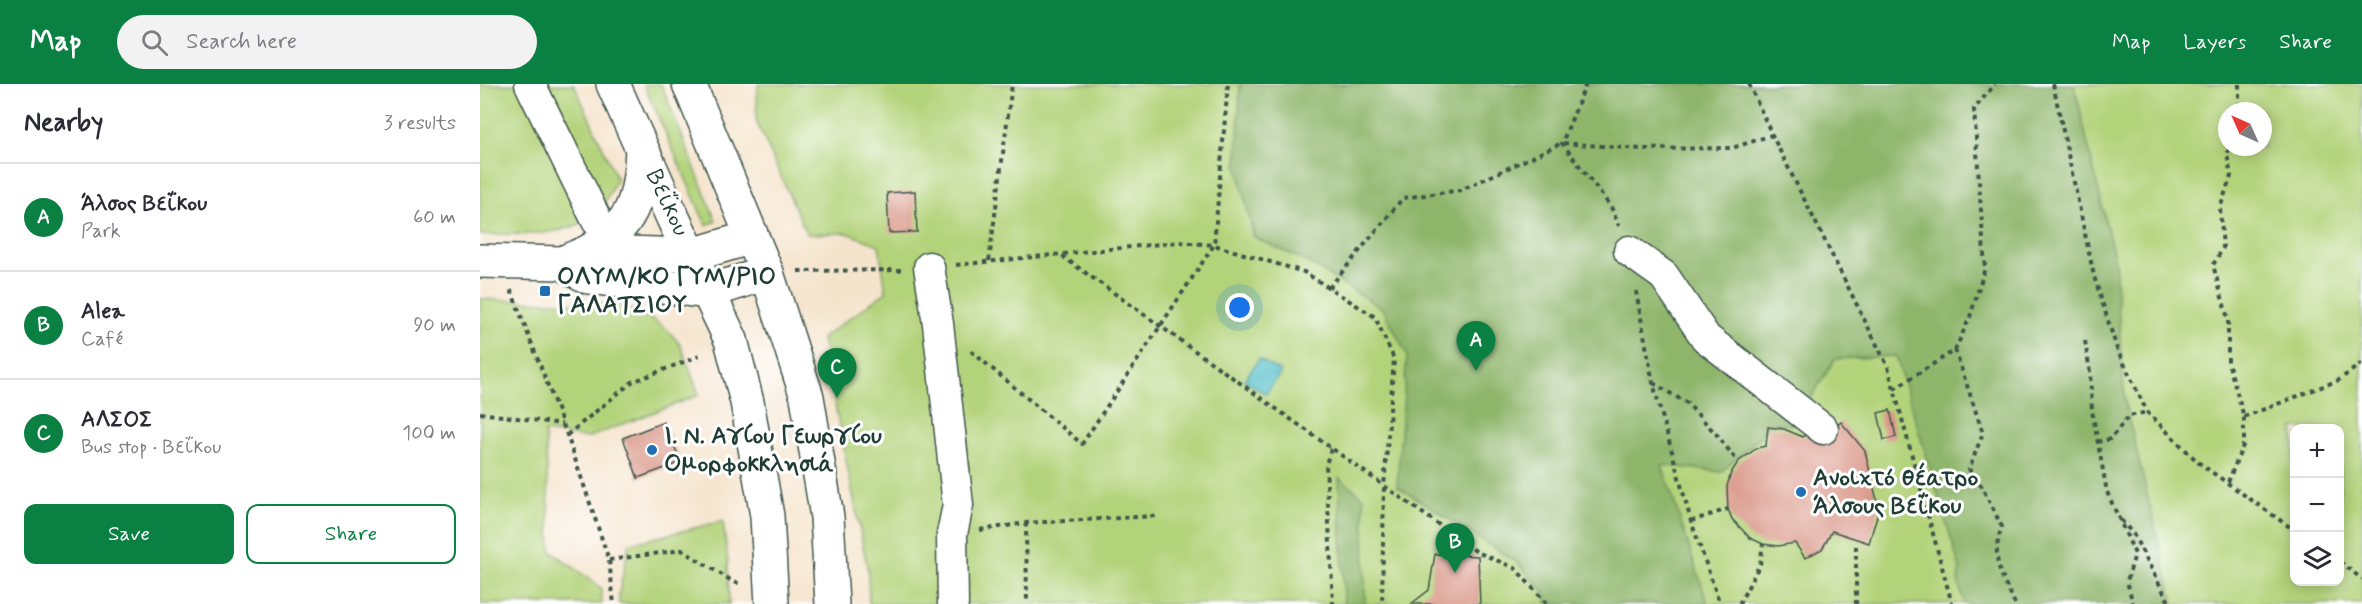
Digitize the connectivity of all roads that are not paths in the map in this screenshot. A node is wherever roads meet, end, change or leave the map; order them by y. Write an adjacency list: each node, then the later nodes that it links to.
1 (530, 84): 5 (street)
2 (613, 84): 4 (main road, Βεΐκου)
3 (689, 84): 6 (main road)
4 (642, 148): 8 (main road, Βεΐκου); 9 (main road)
5 (597, 221)
6 (752, 237): 8 (main road); 12 (main road)
7 (1629, 251): 14 (street)
8 (692, 255): 9 (main road); 13 (main road, Βεΐκου)
9 (575, 258): 10 (main road); 13 (main road)
10 (480, 261)
11 (929, 267): 17 (street)
12 (767, 273): 13 (main road); 16 (main road)
13 (708, 292): 15 (main road, Βεΐκου)
14 (1823, 429)
15 (772, 604)
16 (832, 604)
17 (953, 604)

